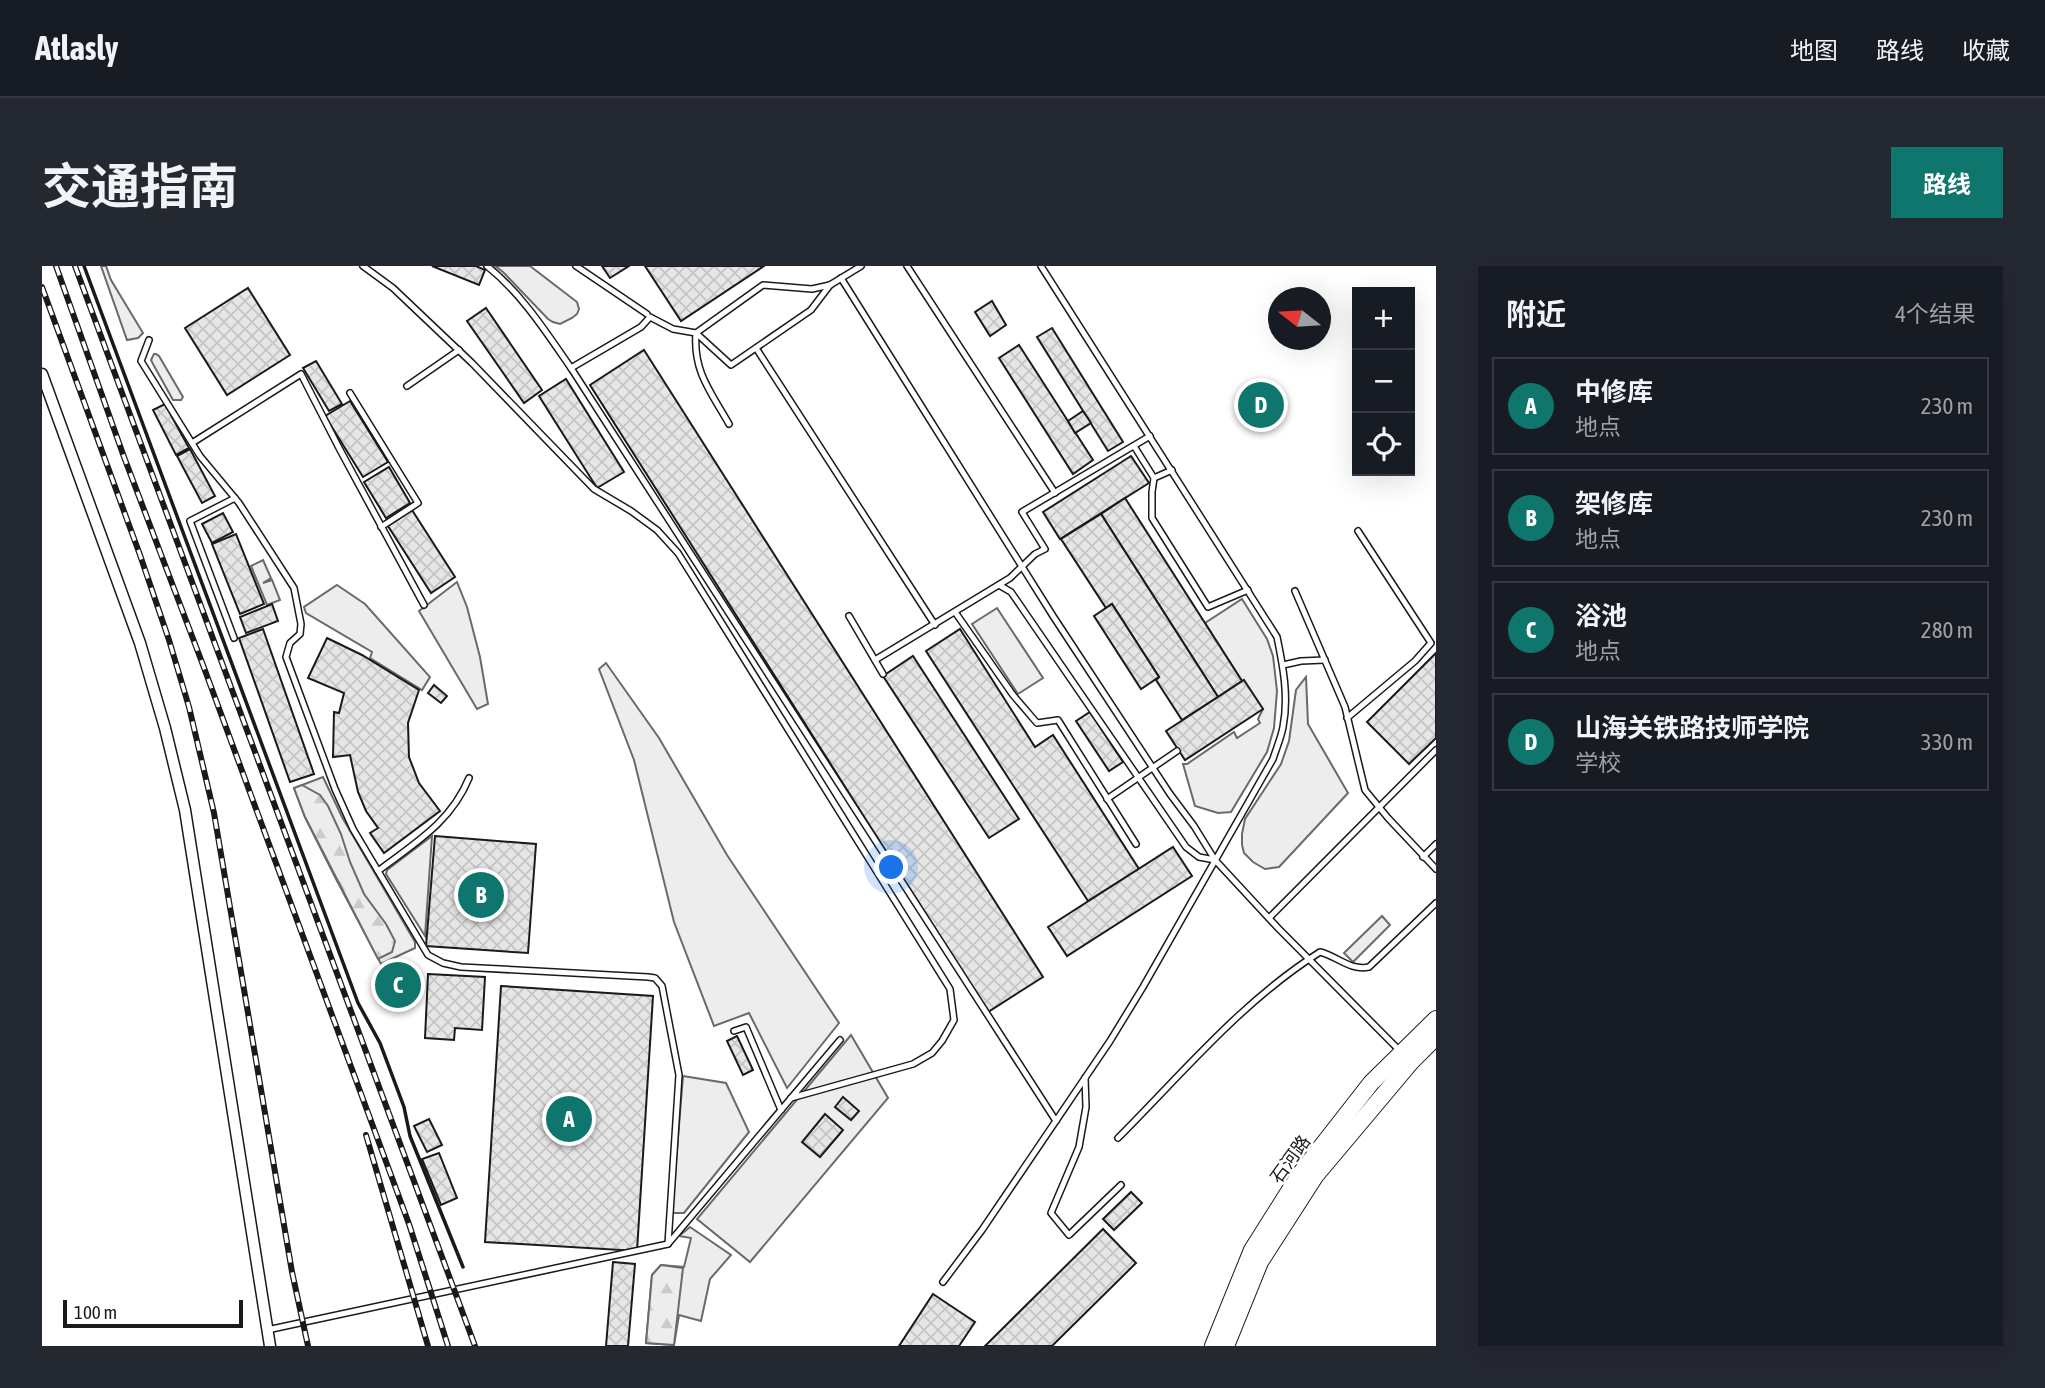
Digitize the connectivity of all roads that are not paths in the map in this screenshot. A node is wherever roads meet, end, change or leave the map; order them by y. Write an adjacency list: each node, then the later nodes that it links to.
1 (363, 266): 13 (lane)
2 (487, 266): 14 (lane)
3 (576, 266): 9 (lane)
4 (860, 266): 7 (lane)
5 (907, 266): 24 (lane)
6 (1041, 266): 19 (lane)
7 (841, 278): 8 (lane); 28 (lane)
8 (830, 285): 10 (lane); 12 (lane)
9 (647, 314)
10 (696, 333): 12 (lane); 14 (lane); 18 (lane)
11 (149, 340): 20 (lane)
12 (756, 348): 35 (lane)
13 (458, 350): 16 (lane); 64 (lane)
14 (571, 368): 66 (lane)
15 (42, 374): 71 (street)
16 (407, 386)
17 (350, 393): 26 (lane)
18 (729, 424)
19 (1150, 436): 21 (lane); 22 (lane)
20 (192, 443): 25 (lane); 26 (lane)
21 (1134, 446): 23 (lane); 24 (lane)
22 (1172, 470): 23 (lane); 30 (lane)
23 (1154, 478): 30 (lane)
24 (1055, 492): 28 (lane)
25 (235, 498): 36 (lane); 54 (lane)
26 (381, 527): 32 (lane)
27 (1358, 531): 41 (lane)
28 (1023, 566): 29 (lane); 44 (lane)
29 (999, 584): 33 (lane); 46 (lane)
30 (1248, 590): 39 (lane)
31 (1294, 591): 38 (lane)
32 (424, 605)
33 (956, 612): 35 (lane); 47 (lane)
34 (849, 616): 37 (lane)
35 (935, 625): 37 (lane)
36 (234, 638)
37 (875, 660): 40 (lane)
38 (1325, 660): 39 (lane); 41 (lane)
39 (1283, 665): 52 (lane)
40 (883, 674)
41 (1347, 718): 48 (lane)
42 (1436, 750): 48 (lane)
43 (1177, 751): 44 (lane)
44 (1152, 767): 46 (lane); 52 (lane)
45 (469, 778): 54 (lane)
46 (1138, 778): 47 (lane); 52 (lane)
47 (1107, 799): 49 (lane)
48 (1379, 807): 51 (lane); 56 (lane)
49 (1136, 844)
50 (1436, 844): 51 (lane)
51 (1423, 857): 53 (lane)
52 (1214, 860): 56 (lane); 63 (lane)
53 (1436, 869)
54 (378, 871): 69 (lane)
55 (1436, 903): 57 (lane)
56 (1269, 918): 57 (lane)
57 (1309, 959): 62 (lane); 67 (lane)
58 (1436, 1019): 62 (main road, 石河路)
59 (734, 1031): 65 (lane)
60 (1436, 1037): 62 (main road, 石河路)
61 (840, 1040): 64 (lane)
62 (1406, 1057): 73 (main road, 石河路); 74 (main road, 石河路)
63 (1085, 1078): 66 (lane); 68 (lane)
64 (791, 1098): 65 (lane)
65 (781, 1111): 69 (lane)
66 (1056, 1121): 70 (lane)
67 (1118, 1139)
68 (1121, 1185)
69 (668, 1244): 71 (lane)
70 (943, 1282)
71 (267, 1330): 72 (street)
72 (270, 1346)
73 (1213, 1346)
74 (1226, 1346)

